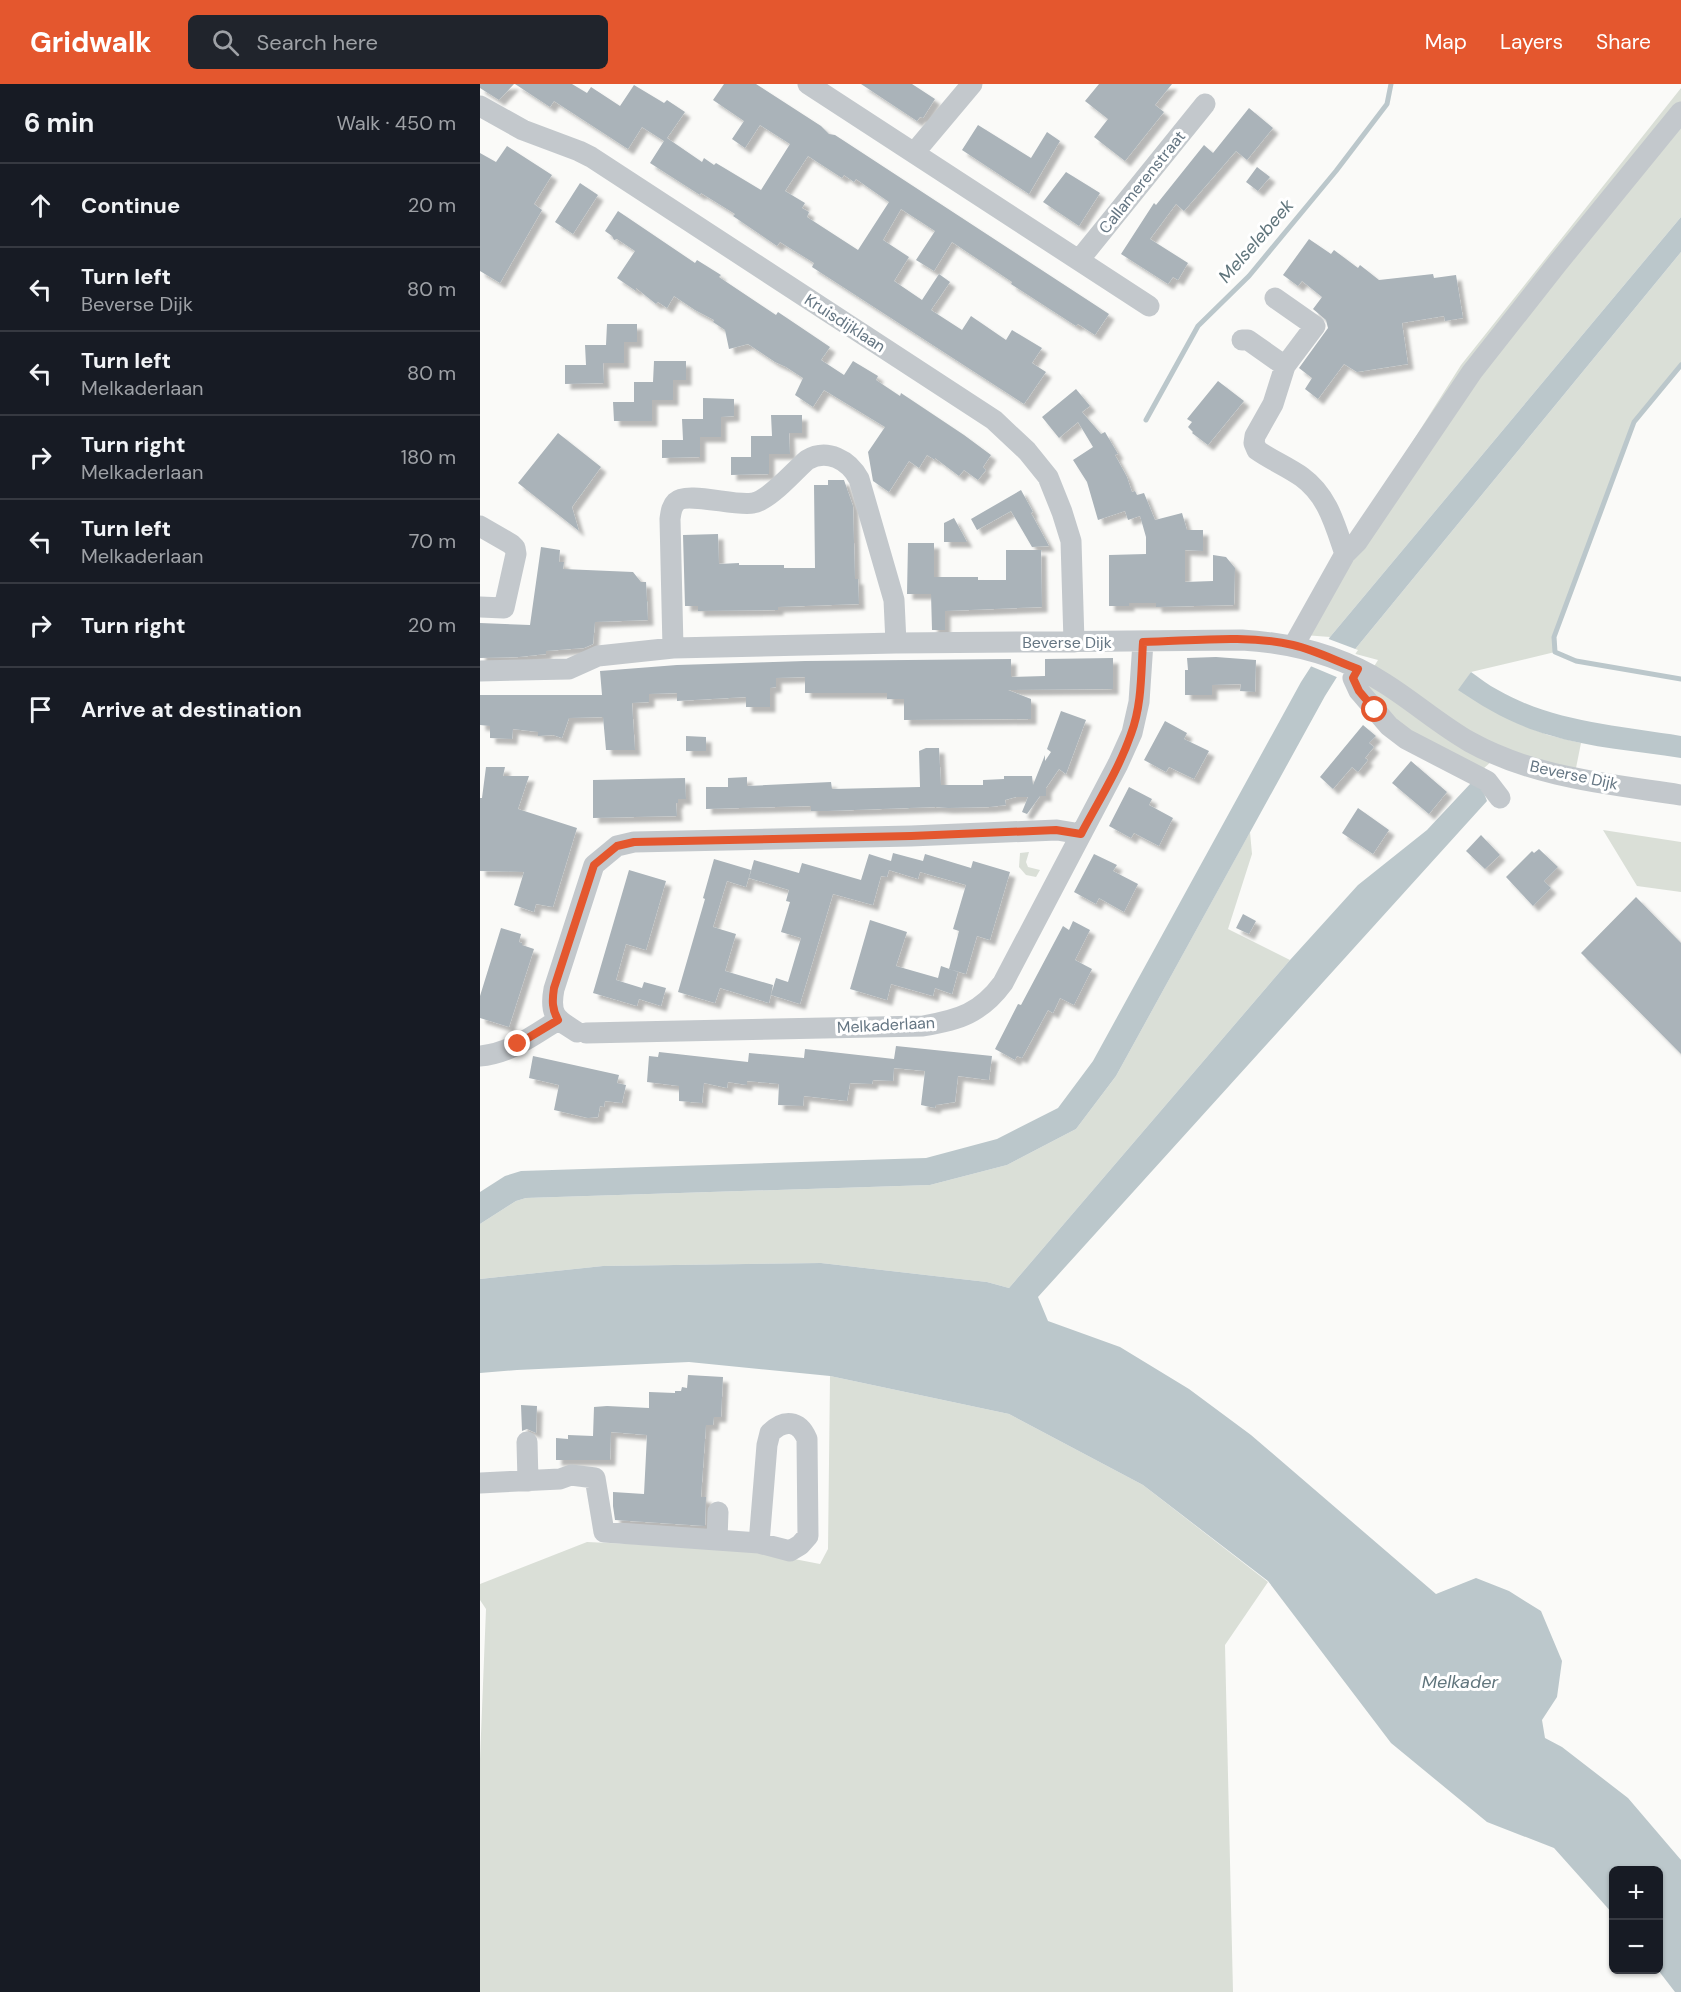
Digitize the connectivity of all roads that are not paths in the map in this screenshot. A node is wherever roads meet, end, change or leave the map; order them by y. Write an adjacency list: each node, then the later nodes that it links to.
1 (808, 84): 6 (street)
2 (972, 84): 6 (street)
3 (1205, 104): 7 (street, Callamerenstraat)
4 (480, 106): 15 (street, Kruisdijklaan)
5 (1681, 112): 13 (street)
6 (914, 153): 7 (street)
7 (1079, 260): 9 (street)
8 (1275, 298): 11 (street)
9 (1149, 306)
10 (1242, 340): 11 (street)
11 (1285, 366): 13 (street)
12 (480, 526): 14 (street)
13 (1345, 554): 18 (street)
14 (480, 607)
15 (1074, 642): 16 (street, Beverse Dijk); 17 (street, Beverse Dijk)
16 (1143, 642): 18 (street, Beverse Dijk); 24 (street, Melkaderlaan)
17 (896, 643): 19 (street, Beverse Dijk); 19 (street)
18 (1303, 647): 20 (street, Beverse Dijk)
19 (673, 648): 21 (street, Beverse Dijk)
20 (1358, 669): 22 (street, Beverse Dijk); 23 (street)
21 (480, 671)
22 (1681, 795)
23 (1500, 798)
24 (1081, 834): 25 (street, Melkaderlaan); 25 (street)
25 (558, 1020): 26 (street)
26 (480, 1056)
27 (527, 1442): 28 (street)
28 (528, 1481): 29 (street); 31 (street)
29 (480, 1483)
30 (718, 1512): 31 (street)
31 (717, 1540): 32 (street)
32 (759, 1543): 32 (street)

